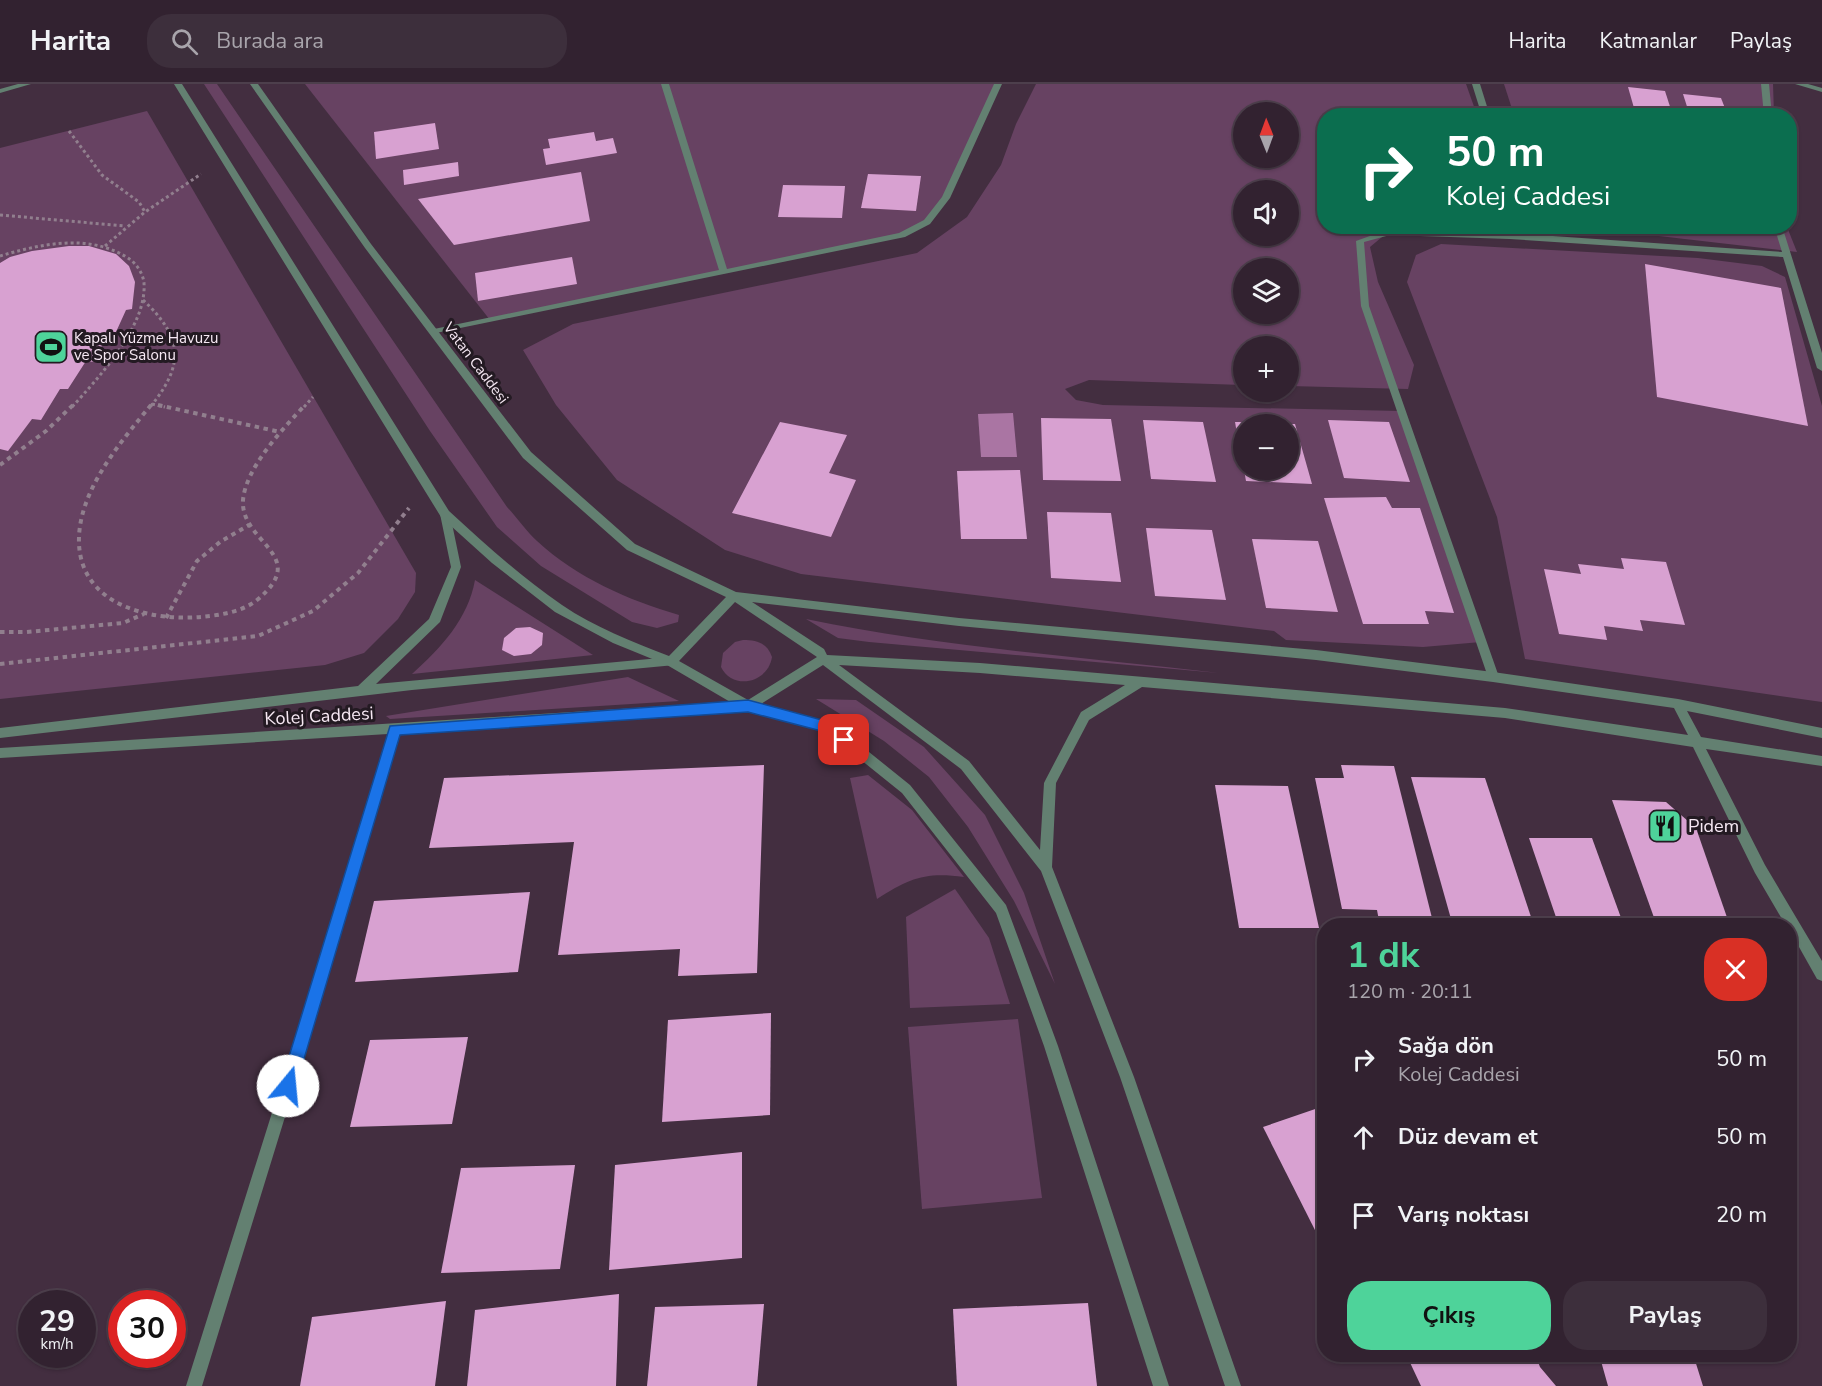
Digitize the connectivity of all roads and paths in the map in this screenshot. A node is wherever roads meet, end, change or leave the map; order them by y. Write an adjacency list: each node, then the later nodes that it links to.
1 (27, 84): 10 (street)
2 (178, 84): 14 (street)
3 (254, 84): 28 (street, Vatan Caddesi)
4 (665, 84): 26 (street)
5 (998, 84): 26 (street)
6 (1476, 84): 11 (street)
7 (1765, 84): 12 (street)
8 (1798, 84): 9 (street)
9 (1822, 90)
10 (0, 91)
11 (1484, 108)
12 (1767, 108)
13 (69, 130): 15 (path)
14 (225, 160): 15 (path); 34 (street)
15 (145, 212): 17 (path)
16 (0, 215): 17 (path)
17 (126, 226): 23 (path)
18 (1383, 234): 44 (street)
19 (1435, 234): 22 (street)
20 (1525, 234): 22 (street)
21 (1780, 234): 24 (street)
22 (1526, 238): 24 (street)
23 (105, 246): 25 (path); 27 (path)
24 (1786, 255): 29 (street)
25 (0, 256)
26 (724, 272): 28 (street)
27 (143, 300): 31 (path); 33 (path)
28 (434, 332): 37 (street, Vatan Caddesi)
29 (1822, 368)
30 (313, 397): 32 (path)
31 (152, 405): 32 (path); 38 (path)
32 (280, 432): 36 (path)
33 (0, 465)
34 (426, 483): 35 (street); 43 (path)
35 (445, 514): 42 (street); 46 (street)
36 (249, 525): 39 (path); 39 (path)
37 (734, 596): 41 (street); 42 (street); 44 (street)
38 (145, 613): 39 (path); 40 (path)
39 (166, 618)
40 (0, 632)
41 (823, 659): 45 (street); 48 (street); 55 (street)
42 (671, 662): 46 (street, Kolej Caddesi); 48 (street)
43 (0, 664)
44 (1493, 677): 47 (street)
45 (1141, 681): 52 (street); 55 (street)
46 (361, 691): 50 (street, Kolej Caddesi)
47 (1678, 704): 51 (street); 52 (street)
48 (748, 706): 49 (street, Kolej Caddesi); 60 (street)
49 (395, 730): 53 (street, Kolej Caddesi); 59 (street)
50 (0, 733)
51 (1822, 733)
52 (1696, 742): 54 (street); 56 (street)
53 (0, 753)
54 (1822, 761)
55 (1046, 867): 61 (street)
56 (1789, 918)
57 (1797, 932): 58 (street)
58 (1822, 974)
59 (194, 1386)
60 (1161, 1386)
61 (1233, 1386)

